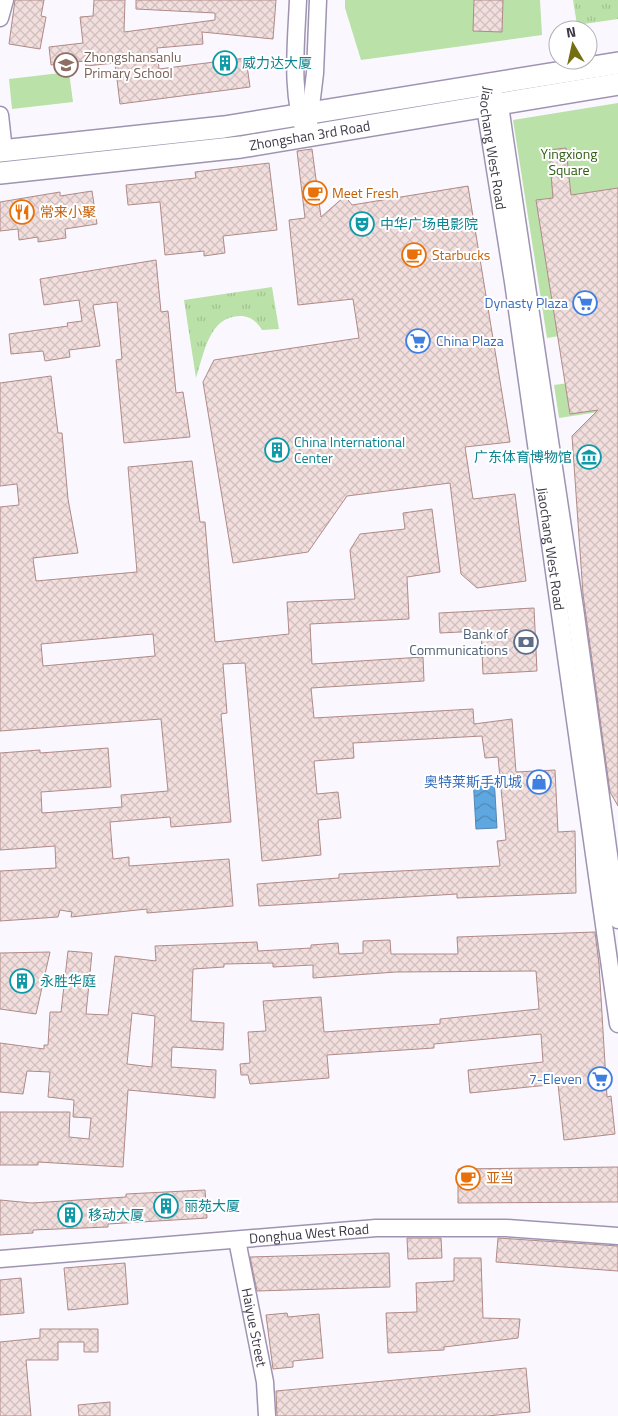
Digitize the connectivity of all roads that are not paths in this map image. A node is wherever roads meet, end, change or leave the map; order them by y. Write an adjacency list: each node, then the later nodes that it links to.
1 (5, 0): 4 (street)
2 (298, 0): 9 (street)
3 (318, 0): 9 (street)
4 (0, 18)
5 (618, 62): 6 (main road, Zhongshan 3rd Road)
6 (489, 83): 8 (street, Jiaochang West Road); 9 (main road, Zhongshan 3rd Road)
7 (618, 84): 8 (main road, Zhongshan 3rd Road)
8 (493, 106): 11 (main road, Zhongshan 3rd Road); 14 (street, Jiaochang West Road); 15 (street, Jiaochang West Road)
9 (305, 114): 11 (street); 12 (main road, Zhongshan 3rd Road)
10 (0, 115): 12 (street)
11 (306, 137): 13 (main road, Zhongshan 3rd Road)
12 (2, 151)
13 (0, 173)
14 (618, 920)
15 (618, 1024)
16 (618, 1236): 17 (street, Donghua West Road)
17 (237, 1240): 18 (street, Donghua West Road); 19 (street, Haiyue Street)
18 (0, 1259)
19 (268, 1416)

